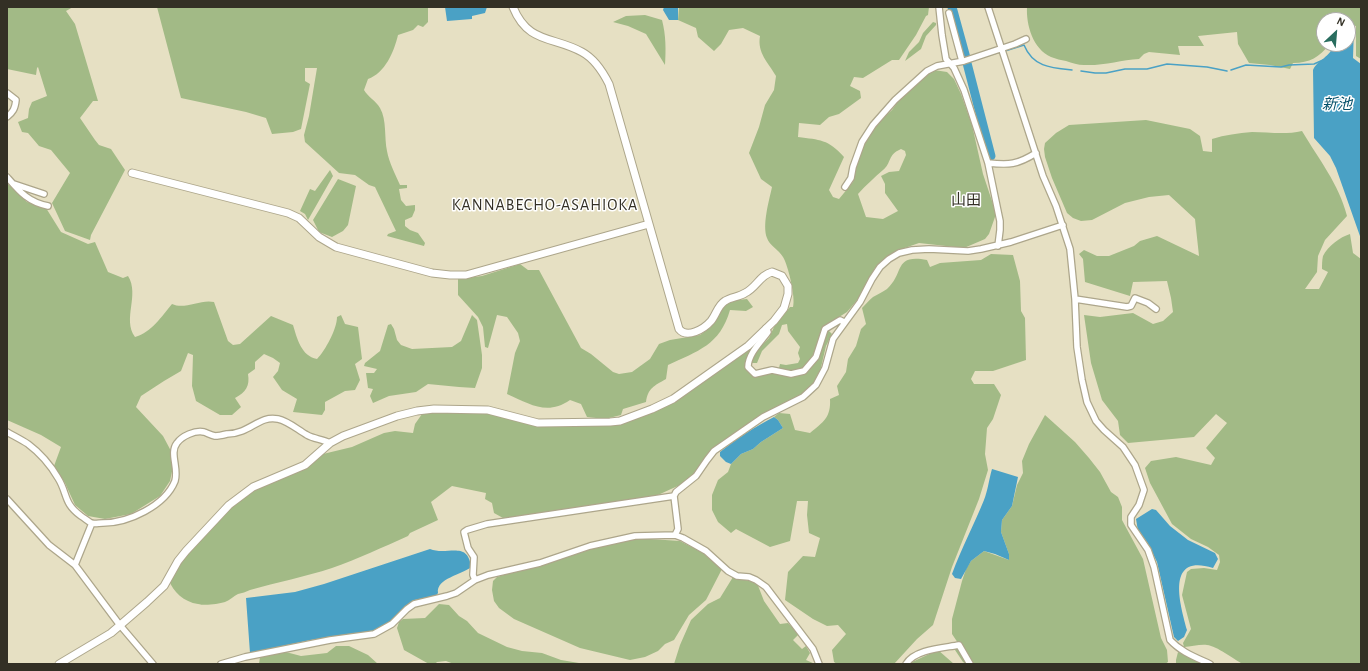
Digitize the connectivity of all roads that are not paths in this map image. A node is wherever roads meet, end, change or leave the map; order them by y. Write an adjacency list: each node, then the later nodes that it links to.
1 (513, 7): 19 (street)
2 (940, 7): 8 (street)
3 (988, 7): 6 (street)
4 (949, 13): 7 (street)
5 (1026, 39): 6 (street)
6 (1001, 49): 7 (street); 11 (street)
7 (965, 61): 8 (street)
8 (950, 64): 12 (street); 16 (street)
9 (7, 93): 10 (street)
10 (7, 117)
11 (1036, 153): 12 (street); 20 (street)
12 (988, 163): 21 (street)
13 (132, 173): 19 (street)
14 (7, 177): 15 (street)
15 (14, 184): 17 (street); 18 (street)
16 (844, 187)
17 (44, 194)
18 (48, 206)
19 (649, 224): 25 (street)
20 (1062, 226): 21 (street); 22 (street)
21 (998, 246): 24 (street)
22 (1075, 299): 23 (street); 41 (street)
23 (1156, 309)
24 (844, 322): 25 (street); 28 (street)
25 (766, 328): 27 (street)
26 (7, 432): 30 (street)
27 (330, 443): 30 (street); 34 (street)
28 (674, 496): 31 (street); 33 (street)
29 (7, 499): 32 (street)
30 (92, 523): 32 (street)
31 (674, 535): 33 (street); 38 (street)
32 (75, 565): 34 (street)
33 (475, 580): 37 (street)
34 (120, 624): 35 (street); 36 (street)
35 (59, 664)
36 (154, 664)
37 (220, 664)
38 (820, 664)
39 (906, 664): 40 (street)
40 (970, 664)
41 (1210, 664)

